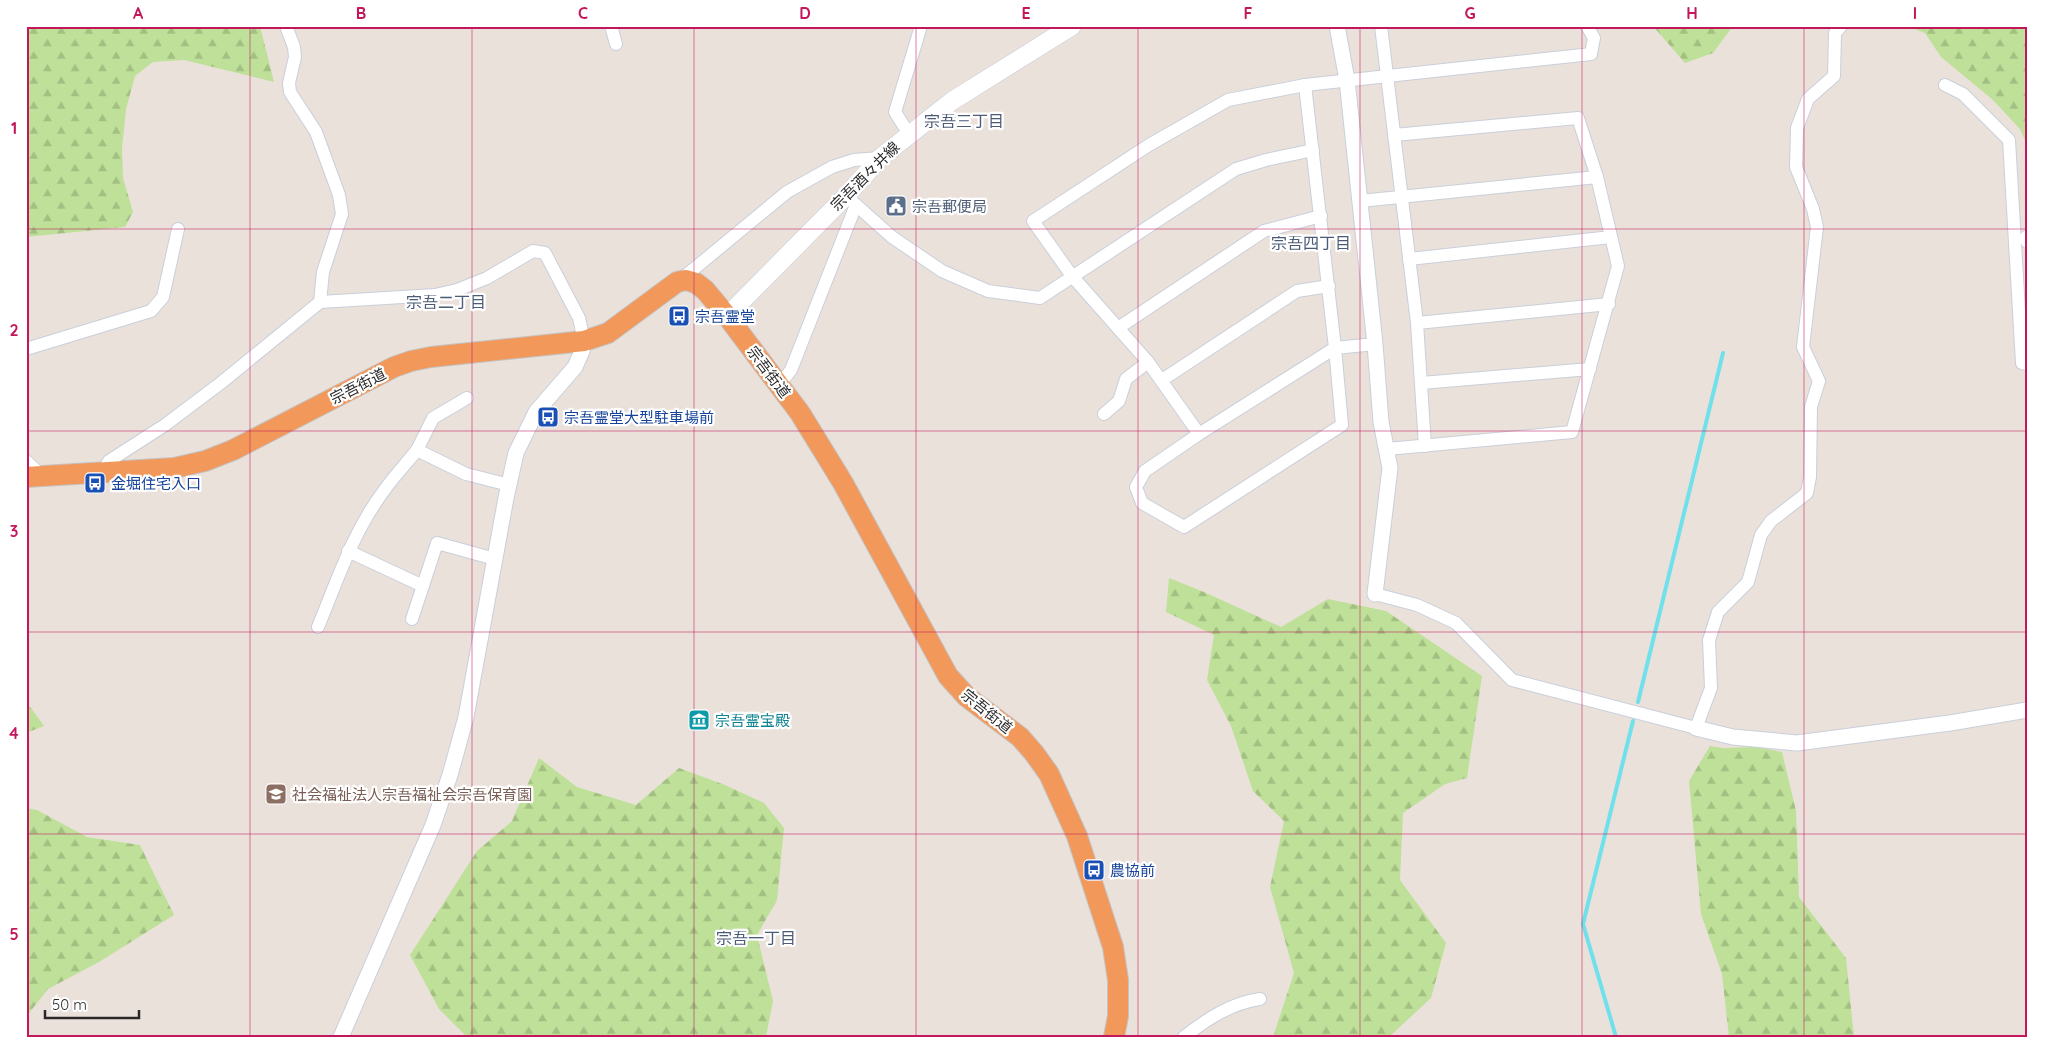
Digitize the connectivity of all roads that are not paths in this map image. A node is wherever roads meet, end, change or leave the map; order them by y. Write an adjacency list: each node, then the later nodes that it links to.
1 (286, 26): 31 (street)
2 (611, 26): 9 (street)
3 (921, 26): 14 (street)
4 (1072, 26): 14 (main road, 宗吾酒々井線)
5 (1337, 26): 11 (street)
6 (1381, 26): 10 (street)
7 (1587, 26): 10 (street)
8 (1842, 26): 63 (street)
9 (616, 44)
10 (1387, 76): 11 (street); 15 (street)
11 (1347, 80): 13 (street); 21 (street)
12 (1945, 85): 41 (street)
13 (1305, 86): 16 (street); 28 (street)
14 (909, 134): 17 (main road, 宗吾酒々井線)
15 (1394, 135): 18 (street); 19 (street)
16 (1312, 150): 22 (street); 28 (street)
17 (880, 158): 20 (main road, 宗吾酒々井線); 29 (street)
18 (1597, 177): 19 (street); 24 (street)
19 (1402, 197): 21 (street); 27 (street)
20 (851, 201): 28 (street); 33 (main road, 宗吾酒々井線); 45 (street)
21 (1360, 201): 37 (street)
22 (1321, 216): 30 (street); 35 (street)
23 (178, 228): 39 (street)
24 (1611, 237): 27 (street); 32 (street)
25 (2026, 237): 26 (street)
26 (2027, 242)
27 (1409, 258): 34 (street)
28 (1072, 276): 35 (street)
29 (677, 282): 33 (highway, 宗吾街道); 36 (highway, 宗吾街道)
30 (1328, 286): 38 (street); 43 (street)
31 (320, 302): 36 (street); 53 (street)
32 (1609, 304): 34 (street); 42 (street)
33 (727, 316): 45 (highway, 宗吾街道)
34 (1417, 323): 44 (street)
35 (1118, 328): 40 (street)
36 (584, 341): 53 (highway, 宗吾街道); 55 (street)
37 (1375, 344): 38 (street); 50 (street)
38 (1335, 348): 48 (street); 48 (street)
39 (26, 349)
40 (1148, 362): 43 (street); 47 (street)
41 (2027, 364)
42 (1590, 369): 44 (street); 49 (street)
43 (1162, 380): 48 (street)
44 (1421, 383): 49 (street)
45 (779, 385): 66 (highway, 宗吾街道)
46 (467, 398): 51 (street)
47 (1104, 414)
48 (1199, 434)
49 (1425, 446): 50 (street)
50 (1387, 449): 59 (street)
51 (417, 450): 55 (street); 56 (street)
52 (26, 461): 54 (street)
53 (108, 472): 54 (highway, 宗吾街道)
54 (34, 477)
55 (509, 485): 57 (street)
56 (348, 551): 58 (street); 61 (street)
57 (495, 559): 58 (street); 65 (street)
58 (423, 586): 60 (street)
59 (1375, 594): 63 (street)
60 (412, 619)
61 (318, 627)
62 (2027, 710): 63 (street)
63 (1696, 728)
64 (1260, 1000): 67 (street)
65 (341, 1037)
66 (1114, 1037)
67 (1184, 1037)

